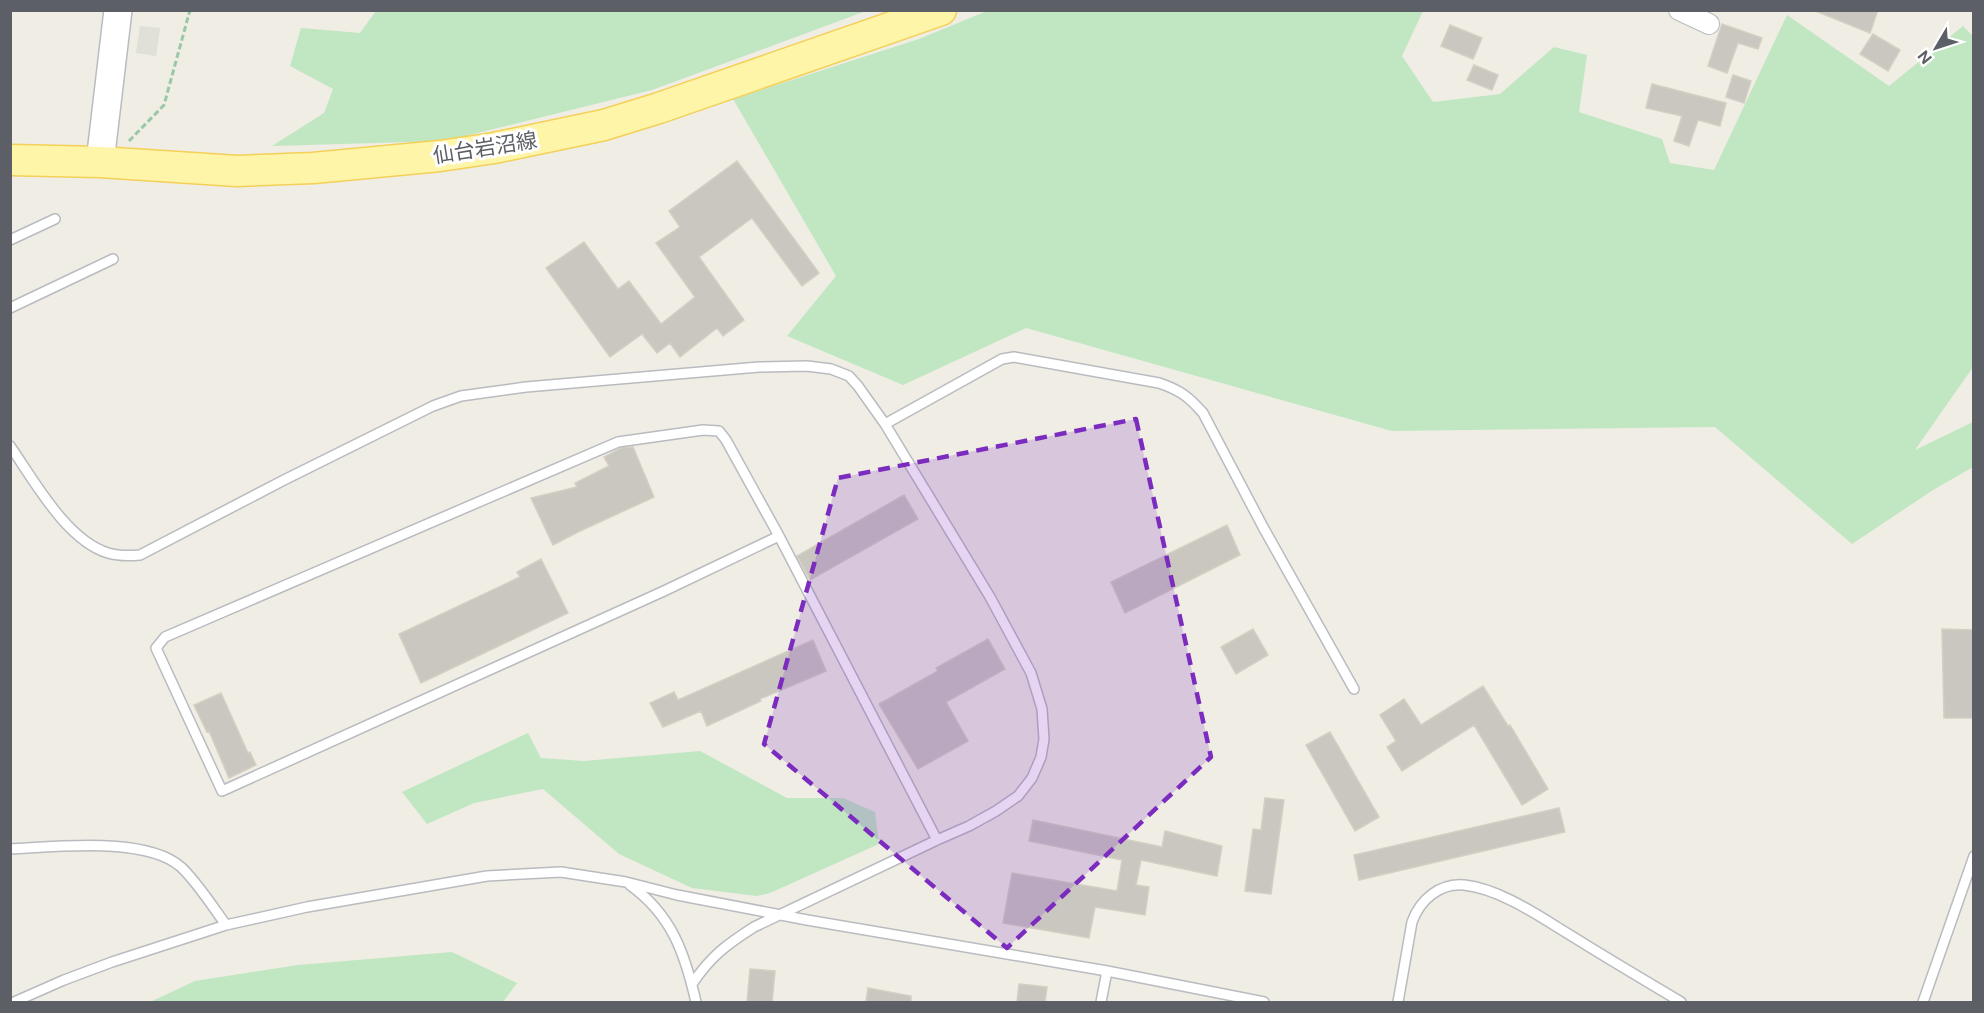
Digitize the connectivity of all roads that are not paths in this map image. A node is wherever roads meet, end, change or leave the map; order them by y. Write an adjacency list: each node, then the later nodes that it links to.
1 (118, 10): 6 (street)
2 (941, 10): 6 (main road, 仙台岩沼線)
3 (1679, 10): 4 (street)
4 (1709, 24)
5 (10, 160): 6 (main road, 仙台岩沼線)
6 (100, 162)
7 (55, 219): 8 (lane)
8 (10, 240)
9 (113, 259): 10 (lane)
10 (10, 308)
11 (885, 424): 12 (lane); 14 (lane); 15 (lane)
12 (10, 446)
13 (779, 536): 13 (lane); 15 (lane)
14 (1354, 689)
15 (937, 840): 19 (lane)
16 (10, 849): 20 (lane)
17 (1974, 856): 29 (lane)
18 (626, 882): 19 (lane); 20 (lane); 22 (lane)
19 (781, 915): 21 (lane); 22 (lane)
20 (226, 925): 23 (lane)
21 (1107, 971): 25 (lane); 26 (lane)
22 (692, 984): 24 (lane)
23 (14, 1002)
24 (696, 1002)
25 (1101, 1002)
26 (1264, 1002)
27 (1398, 1002): 28 (lane)
28 (1681, 1002)
29 (1923, 1002)

